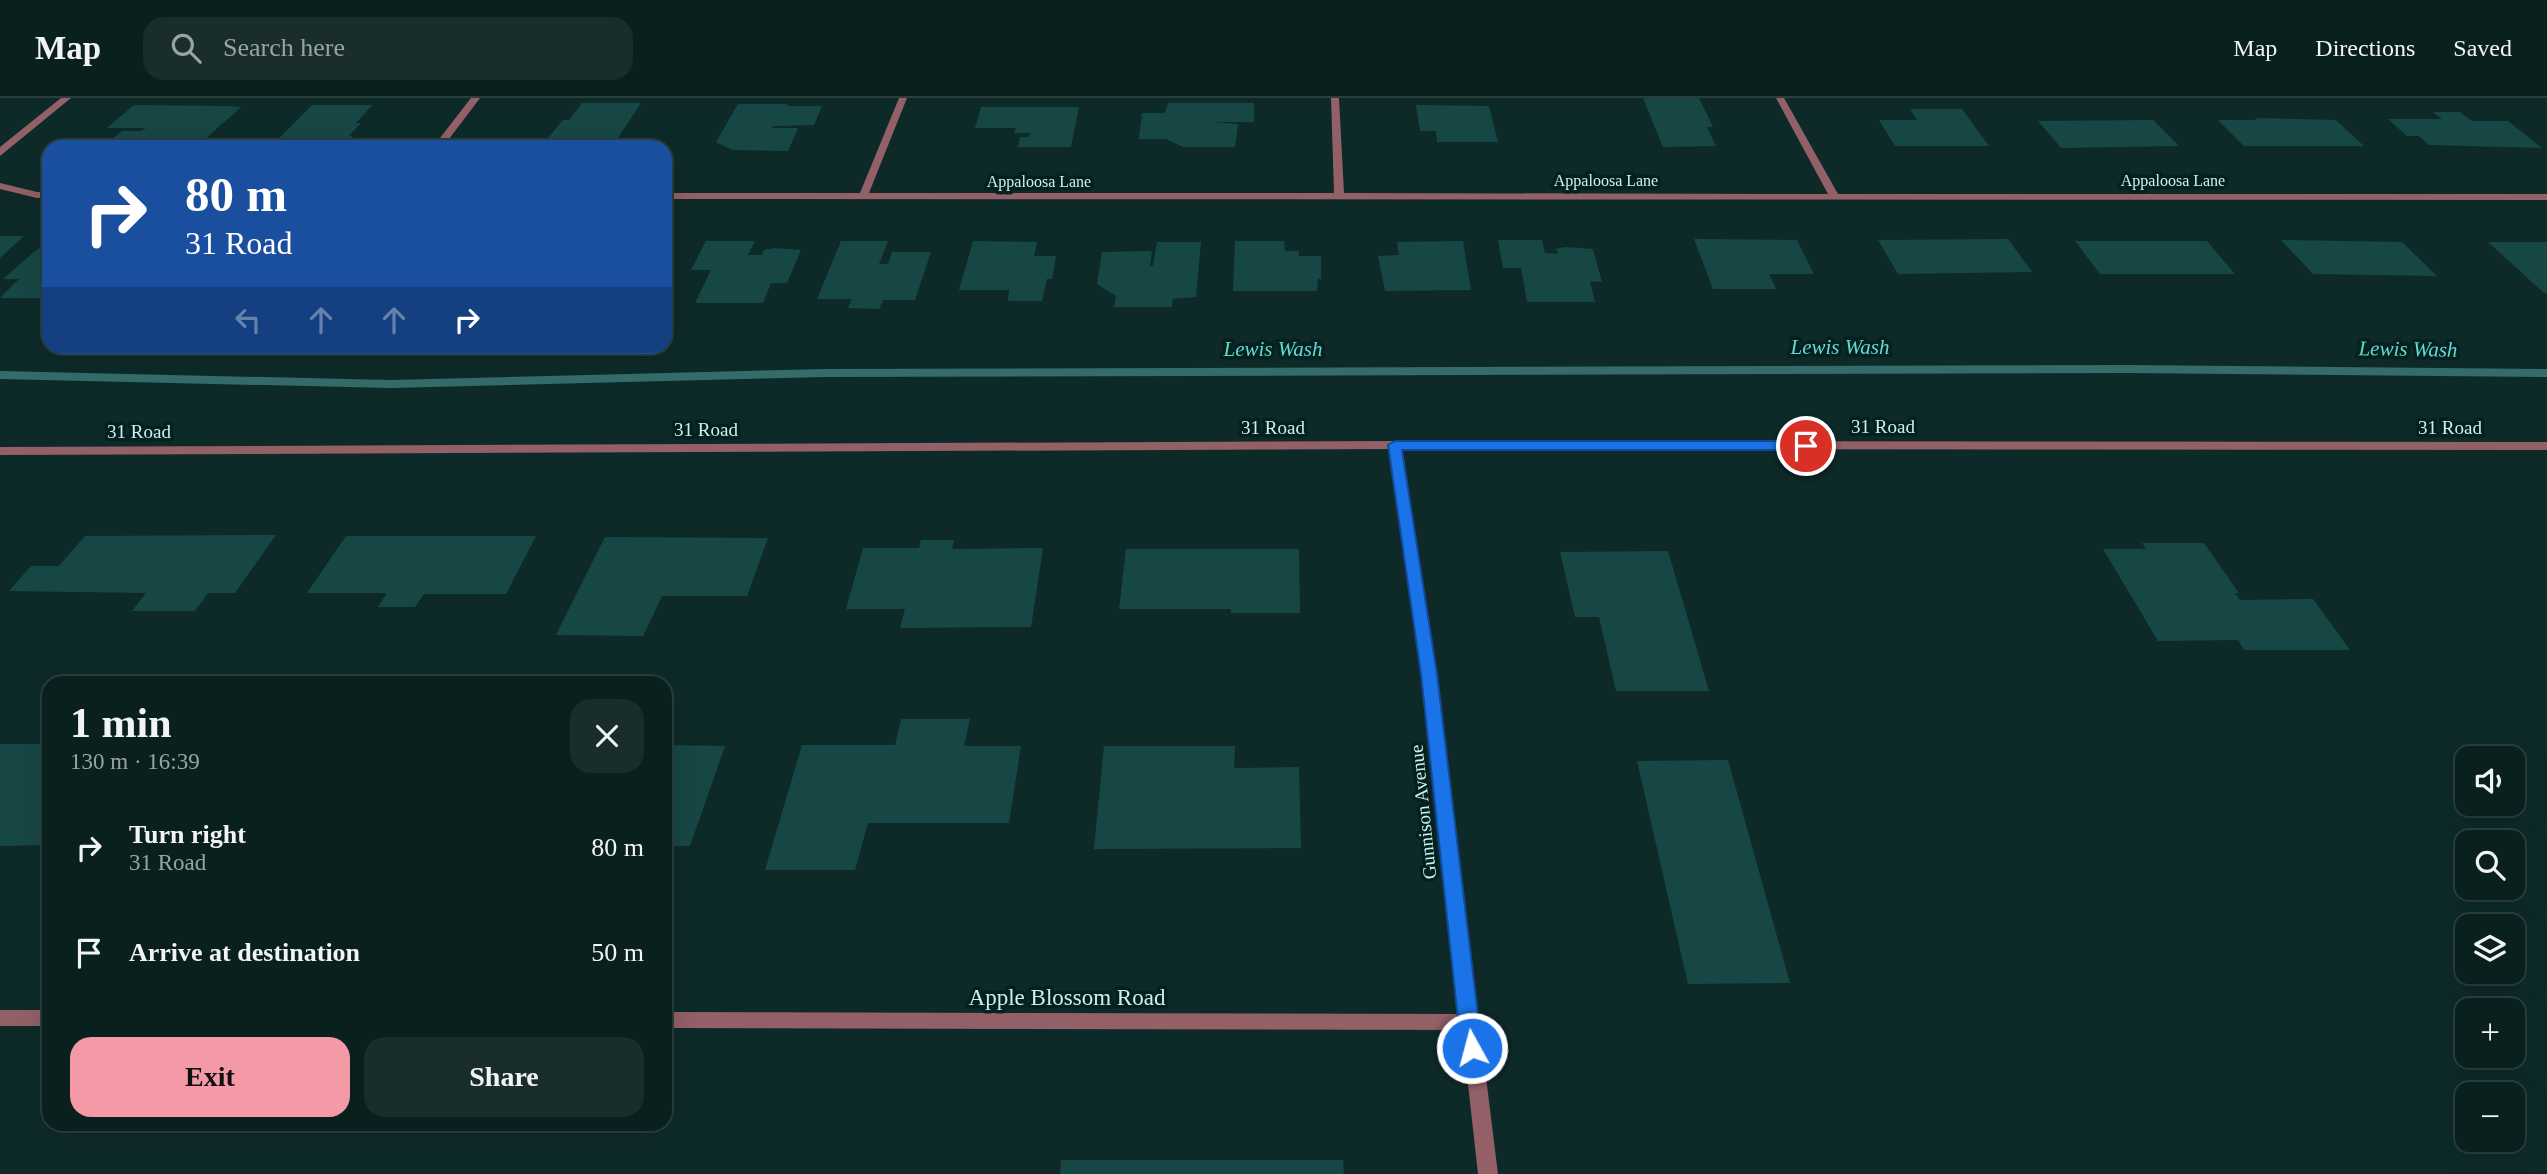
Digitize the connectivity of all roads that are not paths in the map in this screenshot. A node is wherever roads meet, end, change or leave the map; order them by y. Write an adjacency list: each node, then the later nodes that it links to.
1 (67, 98): 7 (street)
2 (476, 98): 6 (street)
3 (903, 98): 12 (street)
4 (1335, 98): 13 (street)
5 (1780, 98): 9 (street)
6 (443, 140)
7 (0, 153)
8 (0, 186): 10 (street)
9 (1833, 194): 13 (street, Appaloosa Lane); 14 (street, Appaloosa Lane)
10 (42, 195)
11 (672, 197): 12 (street, Appaloosa Lane)
12 (863, 197): 13 (street, Appaloosa Lane)
13 (1339, 197)
14 (2547, 197)
15 (1395, 445): 16 (street, 31 Road); 17 (street, 31 Road); 21 (street, Gunnison Avenue)
16 (2547, 446)
17 (0, 451)
18 (0, 1018): 19 (street)
19 (42, 1018)
20 (672, 1020): 21 (street, Apple Blossom Road)
21 (1468, 1022): 22 (street, Gunnison Avenue)
22 (1488, 1174)

